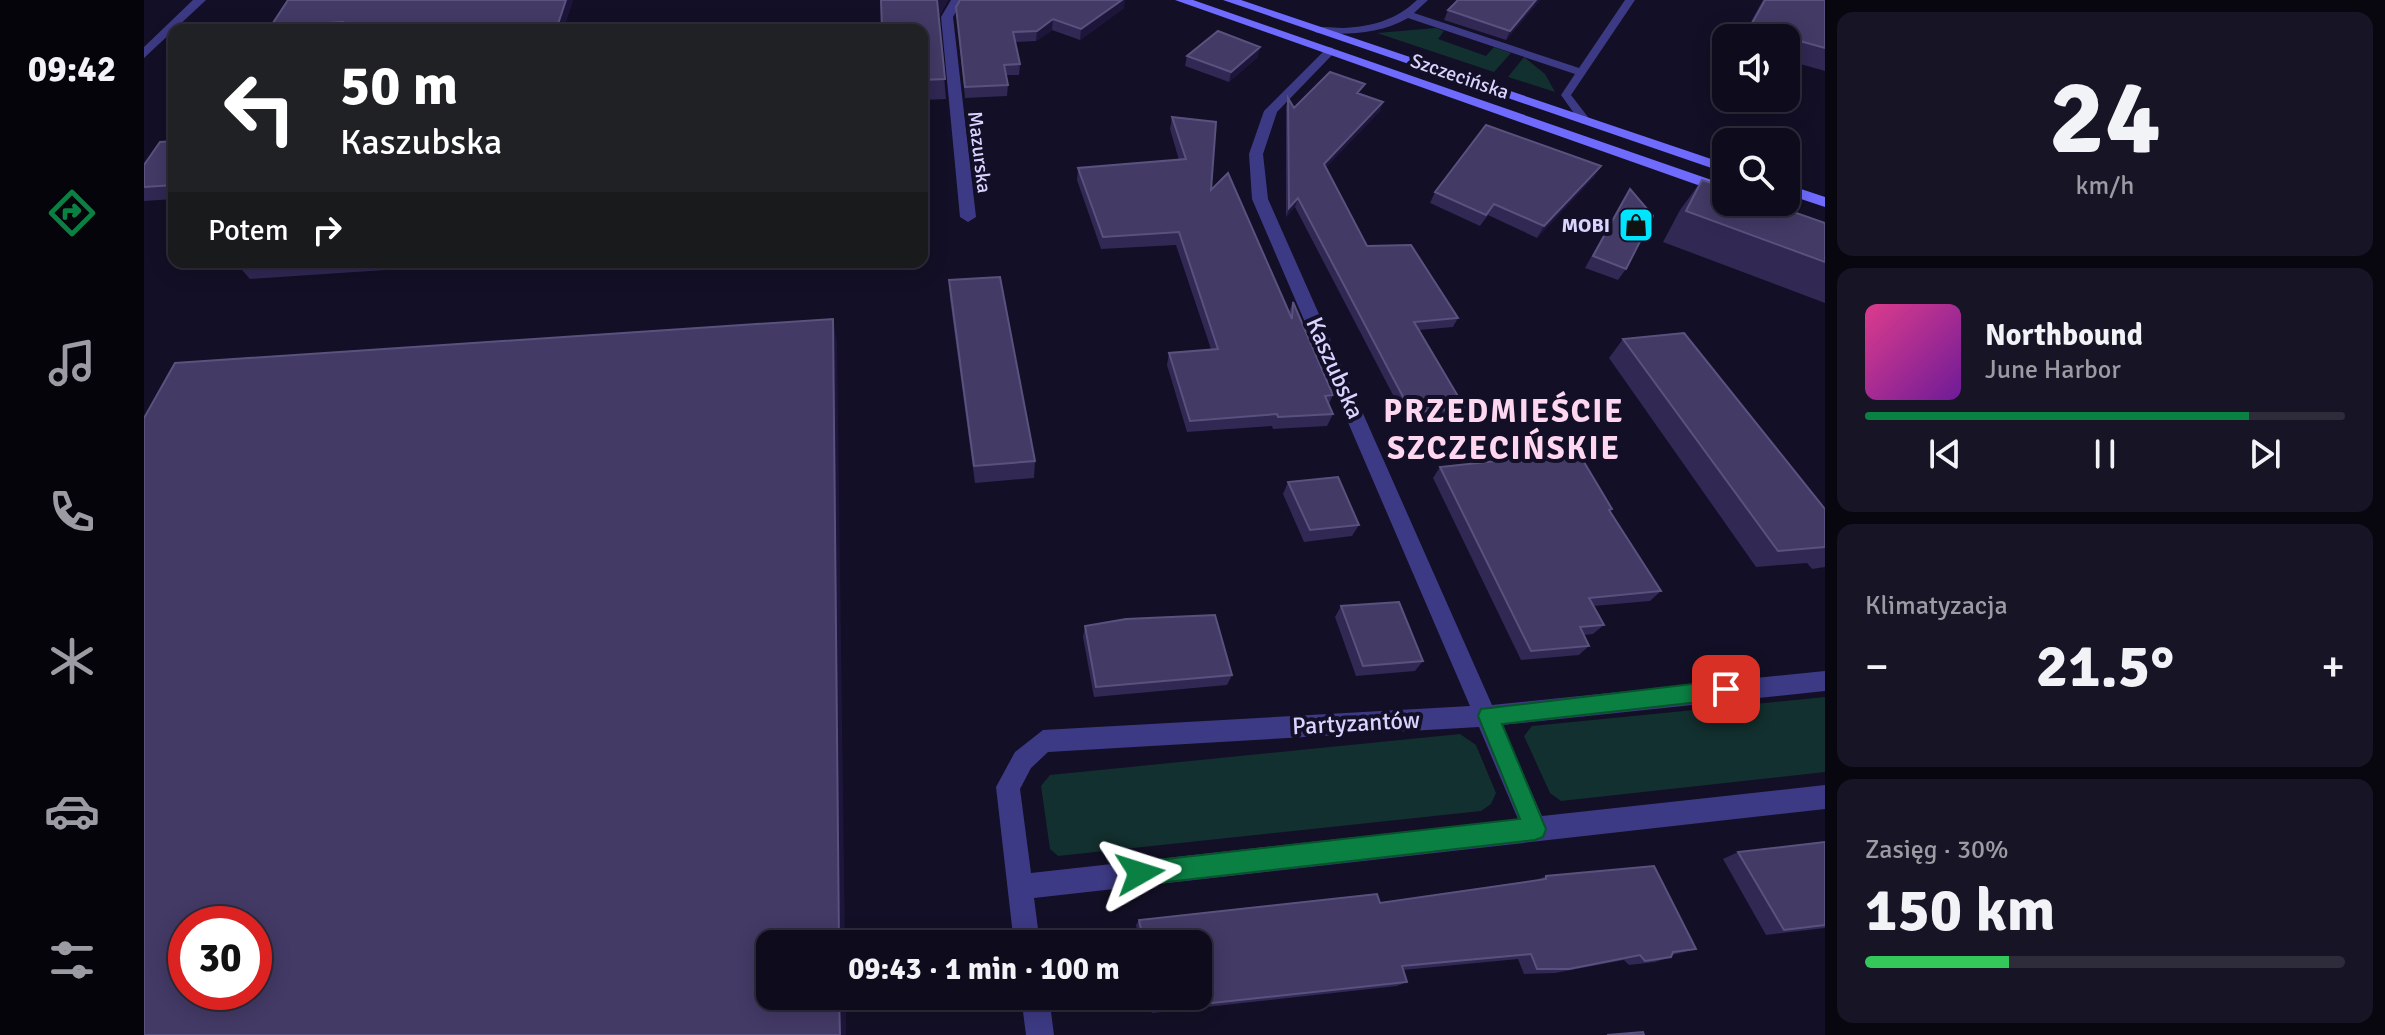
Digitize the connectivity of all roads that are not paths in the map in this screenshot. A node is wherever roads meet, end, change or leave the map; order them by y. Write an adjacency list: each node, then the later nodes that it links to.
1 (200, 0): 8 (street)
2 (957, 0): 19 (street, Mazurska)
3 (1181, 0): 11 (main road, Szczecińska)
4 (1229, 0): 9 (main road, Szczecińska)
5 (1423, 0): 7 (lane)
6 (1630, 0): 13 (lane)
7 (1410, 15): 9 (lane); 13 (lane)
8 (175, 24)
9 (1317, 30): 14 (main road, Szczecińska)
10 (168, 31): 12 (street)
11 (1328, 51): 16 (main road, Szczecińska); 21 (street, Kaszubska)
12 (144, 54)
13 (1579, 72): 14 (lane)
14 (1585, 121): 15 (main road, Szczecińska)
15 (1712, 164)
16 (1712, 185)
17 (1800, 194): 18 (main road)
18 (1825, 202)
19 (968, 217)
20 (1825, 681): 21 (street, Partyzantów)
21 (1488, 716): 23 (street, Kaszubska); 24 (street, Partyzantów)
22 (1825, 797): 23 (street)
23 (1535, 829): 24 (street)
24 (1019, 887): 25 (street, Partyzantów)
25 (1025, 930)
26 (1037, 1010): 27 (street)
27 (1040, 1035)

